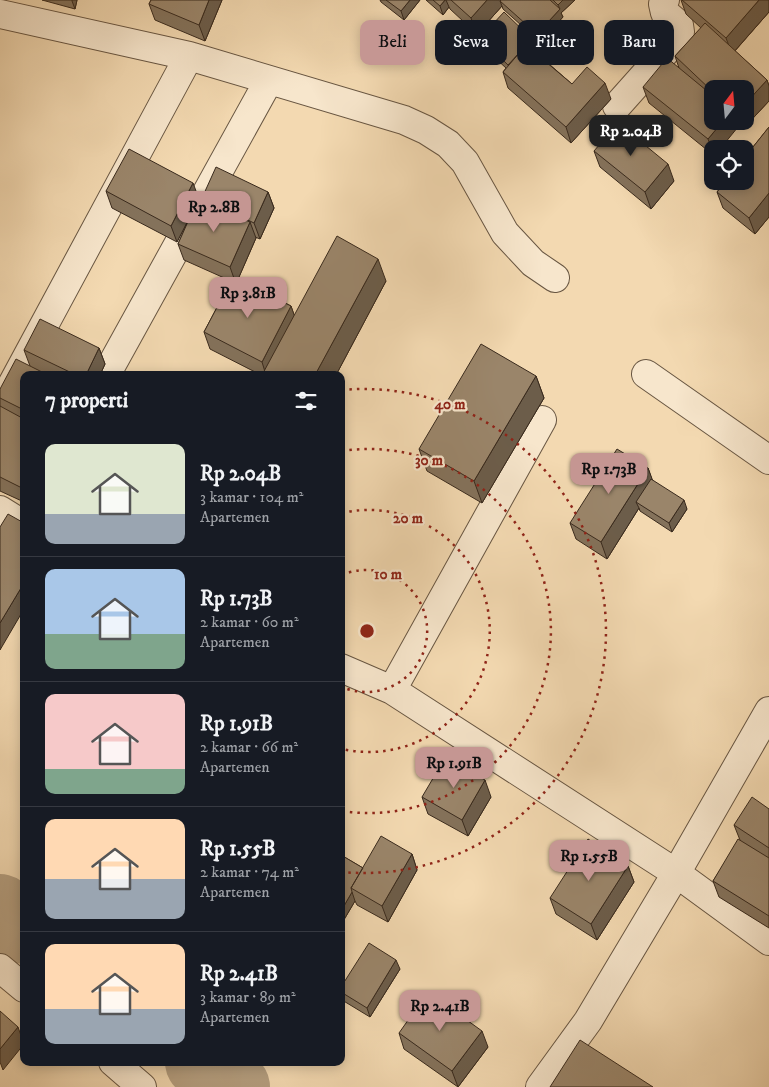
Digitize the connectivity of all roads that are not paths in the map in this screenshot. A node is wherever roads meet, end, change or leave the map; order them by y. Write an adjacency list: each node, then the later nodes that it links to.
1 (665, 0): 5 (street)
2 (0, 14): 3 (street)
3 (189, 56): 4 (street); 9 (street)
4 (269, 80): 6 (street); 7 (street)
5 (617, 106)
6 (555, 278)
7 (108, 371)
8 (646, 374): 11 (street)
9 (0, 407)
10 (542, 420): 15 (street)
11 (769, 460)
12 (0, 510): 13 (street)
13 (20, 522)
14 (345, 670): 15 (street)
15 (392, 690): 17 (street)
16 (769, 711): 17 (street)
17 (676, 874): 18 (street); 23 (street)
18 (769, 942)
19 (0, 968): 20 (street)
20 (20, 985)
21 (117, 1066): 22 (street)
22 (142, 1087)
23 (540, 1087)

